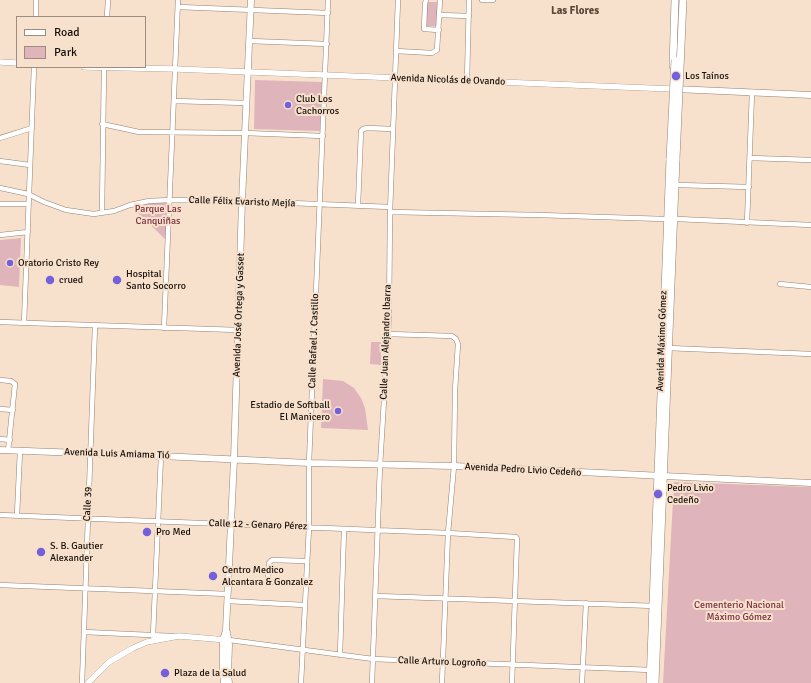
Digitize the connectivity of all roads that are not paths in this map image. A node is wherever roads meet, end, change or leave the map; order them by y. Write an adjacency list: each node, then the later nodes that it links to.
1 (36, 0): 19 (street)
2 (108, 0): 20 (street)
3 (178, 0): 15 (street)
4 (251, 0): 16 (main road, Avenida José Ortega y Gasset)
5 (328, 0): 17 (street, Calle Rafael J. Castillo)
6 (398, 0): 25 (street, Calle Juan Alejandro lbarra)
7 (426, 0): 22 (street)
8 (440, 0): 18 (street)
9 (469, 0): 21 (street)
10 (482, 0): 11 (street)
11 (492, 0)
12 (675, 0): 35 (main road)
13 (679, 0): 49 (main road, Avenida Máximo Gómez, bridge)
14 (684, 0): 36 (main road); 49 (main road, Avenida Máximo Gómez, bridge)
15 (178, 8): 16 (street); 30 (street)
16 (251, 11): 17 (street); 23 (main road, Avenida José Ortega y Gasset)
17 (328, 13): 24 (street, Calle Rafael J. Castillo)
18 (440, 15): 21 (street); 22 (street)
19 (36, 16)
20 (107, 16)
21 (469, 16): 34 (street)
22 (439, 30): 25 (street)
23 (250, 41): 24 (street); 31 (main road, Avenida José Ortega y Gasset)
24 (327, 44): 32 (street, Calle Rafael J. Castillo)
25 (396, 51): 33 (street, Calle Juan Alejandro lbarra)
26 (0, 62): 27 (street)
27 (16, 63)
28 (34, 68): 42 (street)
29 (104, 68): 30 (street, Avenida Nicolás de Ovando); 41 (street)
30 (176, 69): 31 (street, Avenida Nicolás de Ovando); 39 (street)
31 (248, 72): 32 (street, Avenida Nicolás de Ovando); 40 (main road, Avenida José Ortega y Gasset)
32 (325, 75): 33 (street, Avenida Nicolás de Ovando); 46 (street, Calle Rafael J. Castillo)
33 (395, 78): 34 (street, Avenida Nicolás de Ovando); 43 (street, Calle Juan Alejandro lbarra)
34 (467, 81): 35 (street, Avenida Nicolás de Ovando)
35 (672, 89): 36 (main road, Avenida Nicolás de Ovando); 65 (main road)
36 (682, 90): 37 (main road, Avenida Nicolás de Ovando); 53 (main road)
37 (752, 93): 38 (main road, Avenida Nicolás de Ovando); 48 (street)
38 (811, 95)
39 (174, 101): 40 (street); 44 (street)
40 (247, 103): 45 (main road, Avenida José Ortega y Gasset)
41 (102, 124): 44 (street); 64 (street)
42 (32, 128): 47 (street); 52 (street)
43 (393, 129): 62 (street); 63 (street, Calle Juan Alejandro lbarra)
44 (173, 132): 45 (street); 57 (street)
45 (245, 133): 46 (street); 58 (main road, Avenida José Ortega y Gasset)
46 (323, 136): 61 (street, Calle Rafael J. Castillo)
47 (0, 138)
48 (750, 158): 50 (street); 54 (street)
49 (673, 159): 71 (main road, Avenida Máximo Gómez)
50 (811, 160)
51 (0, 162): 52 (street)
52 (30, 165): 56 (street)
53 (678, 185): 54 (street); 66 (main road)
54 (748, 187): 67 (street)
55 (0, 188): 56 (street, Calle Félix Evaristo Mejía)
56 (28, 194): 60 (street); 64 (street, Calle Félix Evaristo Mejía)
57 (170, 200): 58 (street, Calle Félix Evaristo Mejía); 64 (street, Calle Félix Evaristo Mejía); 77 (street)
58 (242, 201): 61 (street, Calle Félix Evaristo Mejía); 78 (main road, Avenida José Ortega y Gasset)
59 (0, 204): 60 (street)
60 (28, 204): 69 (street)
61 (320, 204): 62 (street, Calle Félix Evaristo Mejía); 93 (street, Calle Rafael J. Castillo)
62 (358, 205): 63 (street, Calle Félix Evaristo Mejía)
63 (390, 210): 65 (street, Calle Félix Evaristo Mejía); 79 (street, Calle Juan Alejandro lbarra)
64 (102, 213)
65 (664, 219): 71 (main road)
66 (677, 219): 67 (street); 71 (main road)
67 (747, 222): 68 (street)
68 (811, 225)
69 (28, 232): 70 (street); 75 (street)
70 (0, 235)
71 (669, 255): 80 (main road, Avenida Máximo Gómez); 96 (main road, Avenida Máximo Gómez)
72 (780, 284): 73 (street)
73 (811, 287)
74 (0, 322): 75 (street)
75 (24, 323): 76 (street)
76 (95, 326): 77 (street); 90 (street, Calle 39)
77 (164, 328): 78 (street)
78 (238, 330): 92 (main road, Avenida José Ortega y Gasset)
79 (388, 334): 94 (street, Calle Juan Alejandro lbarra); 95 (street)
80 (668, 348): 81 (street); 96 (main road, Avenida Máximo Gómez)
81 (811, 354)
82 (0, 380): 84 (street)
83 (0, 409): 84 (street)
84 (13, 410): 86 (street)
85 (0, 439): 86 (street)
86 (10, 440): 88 (street)
87 (0, 450): 88 (main road, Avenida Luis Amiama Tió)
88 (8, 451): 89 (main road, Avenida Luis Amiama Tió)
89 (20, 451): 90 (main road, Avenida Luis Amiama Tió); 99 (street)
90 (91, 453): 91 (main road, Avenida Luis Amiama Tió); 100 (street, Calle 39)
91 (161, 456): 92 (main road, Avenida Luis Amiama Tió); 101 (street)
92 (234, 459): 93 (main road, Avenida Pedro Livio Cedeño); 102 (main road, Avenida José Ortega y Gasset)
93 (309, 463): 94 (main road, Avenida Pedro Livio Cedeño); 103 (street, Calle Rafael J. Castillo)
94 (380, 466): 95 (main road, Avenida Pedro Livio Cedeño); 105 (street, Calle Juan Alejandro lbarra)
95 (454, 466): 96 (main road, Avenida Pedro Livio Cedeño); 106 (street)
96 (660, 477): 97 (main road, Avenida Pedro Livio Cedeño); 119 (main road, Avenida Máximo Gómez)
97 (811, 483)
98 (0, 515): 99 (street, Calle 12 - Genaro Pérez)
99 (17, 515): 100 (street, Calle 12 - Genaro Pérez)
100 (87, 518): 101 (street, Calle 12 - Genaro Pérez); 110 (street, Calle 39)
101 (158, 521): 102 (street, Calle 12 - Genaro Pérez); 111 (street)
102 (231, 524): 103 (street, Calle 12 - Genaro Pérez); 112 (main road, Avenida José Ortega y Gasset)
103 (309, 527): 104 (street, Calle 12 - Genaro Pérez); 107 (street, Calle Rafael J. Castillo)
104 (344, 528): 105 (street, Calle 12 - Genaro Pérez); 124 (street)
105 (378, 530): 106 (street, Calle 12 - Genaro Pérez); 113 (street, Calle Juan Alejandro lbarra)
106 (448, 533): 114 (street); 116 (street, Calle 12 - Genaro Pérez)
107 (306, 561): 108 (street, Calle Rafael J. Castillo); 108 (street)
108 (305, 583): 118 (street, Calle Rafael J. Castillo)
109 (0, 585): 110 (street)
110 (86, 589): 111 (street); 120 (street, Calle 39)
111 (155, 591): 112 (street); 121 (street)
112 (228, 594): 115 (main road, Avenida José Ortega y Gasset)
113 (376, 596): 114 (street); 125 (street, Calle Juan Alejandro lbarra)
114 (446, 599): 116 (street); 126 (street)
115 (228, 601): 118 (street); 122 (main road, Avenida José Ortega y Gasset)
116 (515, 601): 117 (street); 127 (street)
117 (586, 603): 119 (street); 128 (street)
118 (304, 605): 123 (street, Calle Rafael J. Castillo)
119 (655, 606): 129 (main road, Avenida Máximo Gómez)
120 (84, 632): 121 (street); 130 (street, Calle 39)
121 (153, 637): 122 (street); 131 (street)
122 (226, 640): 123 (street, Calle Arturo Logroño); 132 (main road, Avenida José Ortega y Gasset); 133 (main road, Avenida José Ortega y Gasset)
123 (303, 649): 124 (street, Calle Arturo Logroño); 134 (street, Calle Rafael J. Castillo)
124 (340, 655): 125 (street, Calle Arturo Logroño)
125 (373, 659): 126 (street, Calle Arturo Logroño); 135 (street, Calle Juan Alejandro lbarra)
126 (443, 662): 127 (street, Calle Arturo Logroño); 136 (street)
127 (513, 664): 128 (street, Calle Arturo Logroño); 137 (street)
128 (583, 667): 129 (street, Calle Arturo Logroño); 138 (street)
129 (653, 670): 139 (main road, Avenida Máximo Gómez); 140 (main road, Avenida Máximo Gómez)
130 (82, 683)
131 (88, 683)
132 (224, 683)
133 (229, 683)
134 (301, 683)
135 (372, 683)
136 (442, 683)
137 (512, 683)
138 (582, 683)
139 (650, 683)
140 (655, 683)

